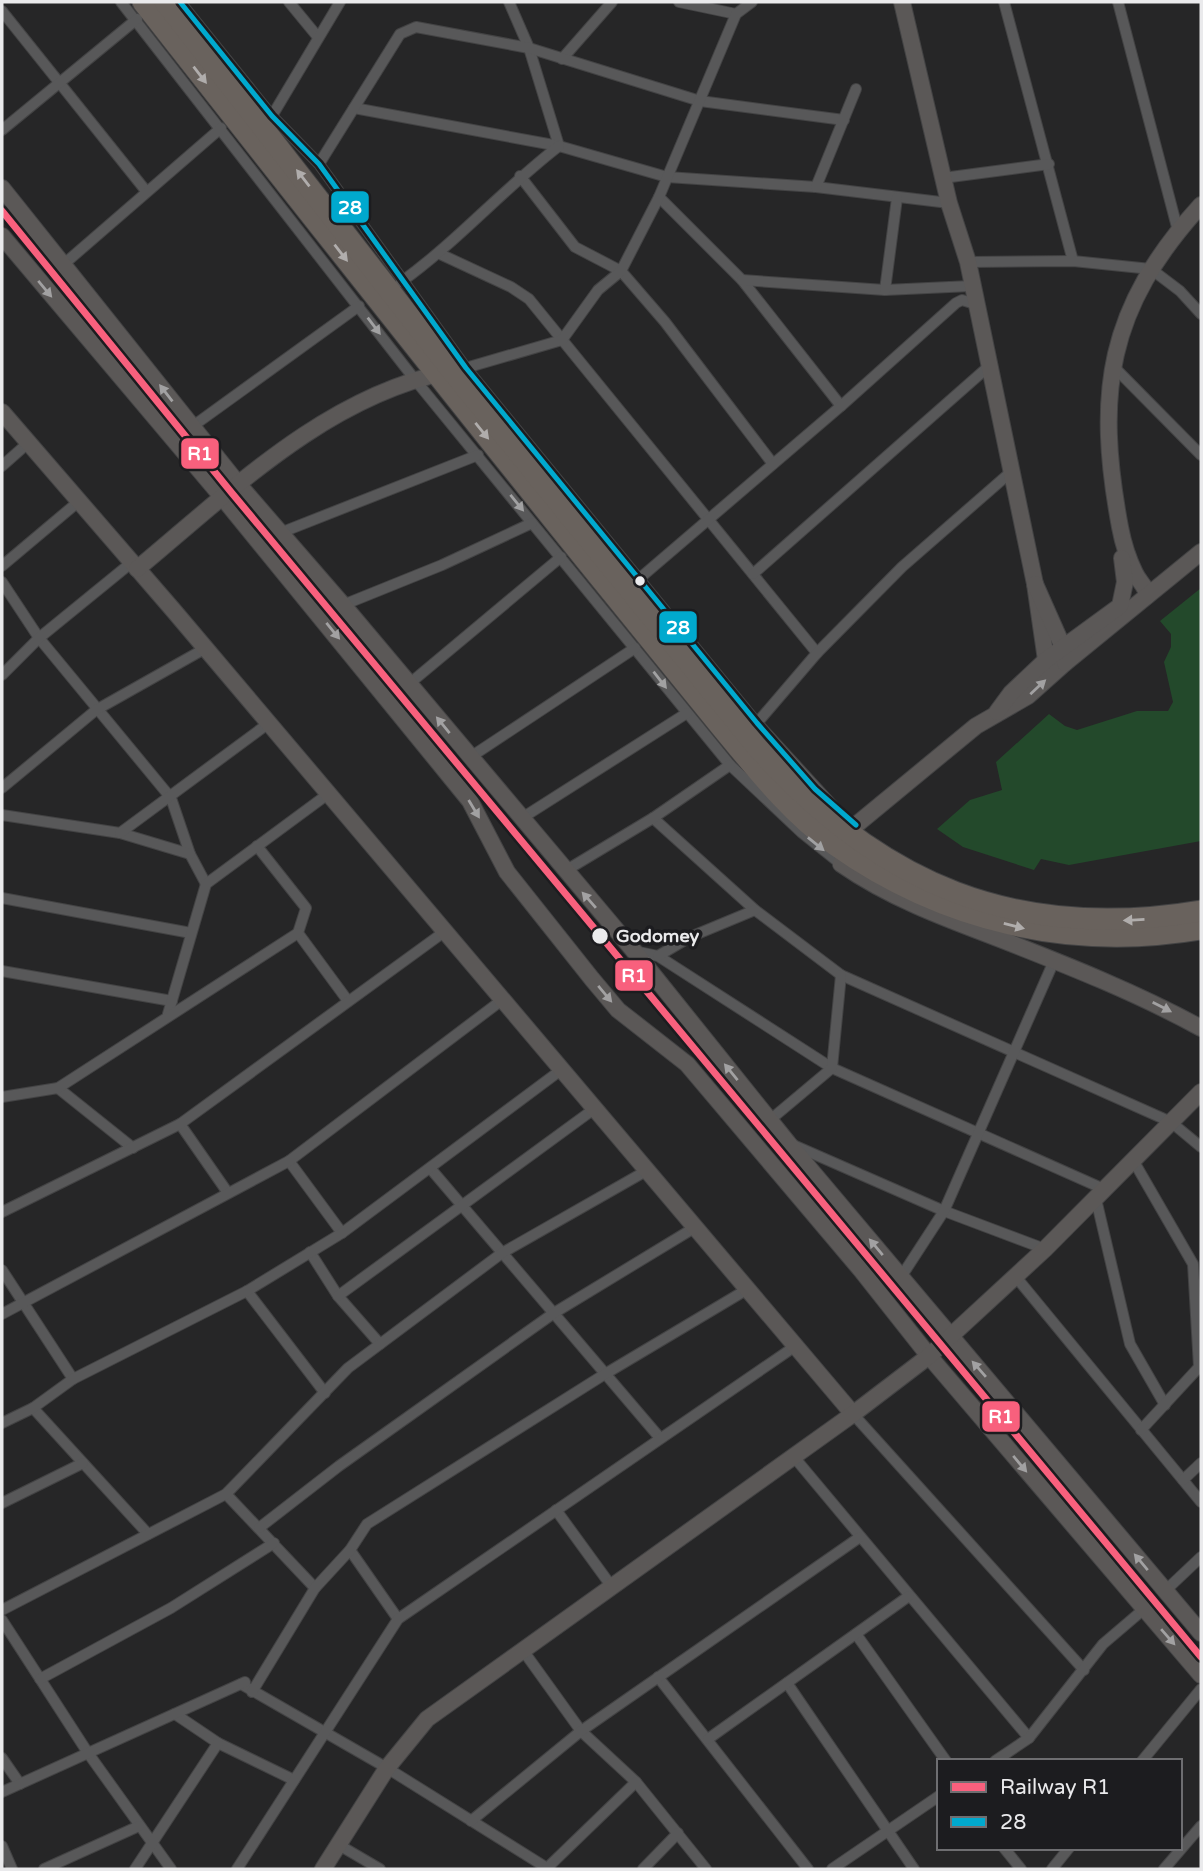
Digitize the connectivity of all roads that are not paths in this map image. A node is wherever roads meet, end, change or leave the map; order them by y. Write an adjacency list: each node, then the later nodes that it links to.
1 (121, 2): 13 (street)
2 (165, 2): 58 (highway, one-way to 2)
3 (180, 2): 23 (street)
4 (289, 2): 16 (street)
5 (340, 2): 16 (street)
6 (509, 2): 17 (street)
7 (611, 2): 18 (street)
8 (679, 2): 15 (street)
9 (752, 2): 15 (street)
10 (902, 2): 32 (main road)
11 (1004, 2): 29 (street)
12 (1118, 2): 40 (street)
13 (140, 10): 19 (street); 25 (street); 58 (highway, one-way to 58)
14 (2, 11): 19 (street)
15 (736, 14): 21 (street)
16 (317, 36): 23 (street)
17 (529, 48): 18 (street); 22 (street); 27 (street)
18 (562, 59): 21 (street)
19 (60, 81): 26 (street); 35 (street)
20 (856, 89): 24 (street)
21 (701, 102): 24 (street); 31 (street)
22 (354, 108): 27 (street); 28 (street)
23 (272, 116): 28 (street)
24 (844, 120): 33 (street)
25 (221, 128): 35 (street); 53 (street)
26 (2, 130)
27 (559, 146): 30 (street); 31 (street)
28 (319, 164): 49 (street)
29 (1049, 164): 32 (street); 43 (street)
30 (520, 176): 42 (street); 47 (street)
31 (667, 177): 33 (street); 36 (street)
32 (943, 178): 38 (main road)
33 (817, 187): 37 (street)
34 (2, 188): 45 (main road)
35 (146, 191): 45 (street)
36 (659, 197): 47 (street); 48 (street)
37 (897, 198): 38 (street); 51 (street)
38 (949, 203): 44 (main road)
39 (1201, 205): 40 (main road)
40 (1178, 231): 46 (main road)
41 (2, 236): 70 (main road, one-way to 70)
42 (440, 254): 49 (street); 55 (street)
43 (1073, 261): 44 (street); 46 (street)
44 (968, 262): 50 (main road)
45 (64, 264): 62 (main road, one-way to 45)
46 (1151, 269): 54 (street); 57 (main road)
47 (621, 271): 55 (street); 66 (street)
48 (743, 280): 51 (street); 60 (street)
49 (401, 282): 58 (street)
50 (971, 286): 51 (street); 52 (main road)
51 (885, 290)
52 (975, 304): 56 (main road); 60 (street)
53 (359, 306): 59 (street, one-way to 59); 62 (street)
54 (1201, 314)
55 (562, 340): 58 (street); 72 (street)
56 (988, 367): 68 (main road); 79 (street)
57 (1114, 367): 64 (street); 83 (main road)
58 (452, 371): 59 (main road); 80 (street); 107 (highway)
59 (416, 381): 65 (street); 69 (main road)
60 (841, 406): 66 (street)
61 (2, 412): 63 (main road)
62 (193, 426): 69 (main road)
63 (28, 443): 67 (street); 71 (main road)
64 (1201, 455)
65 (478, 456): 73 (street, one-way to 73); 74 (street)
66 (774, 464): 72 (street)
67 (2, 466)
68 (1012, 471): 82 (main road); 88 (street)
69 (239, 485): 70 (main road); 74 (main road)
70 (223, 498): 78 (main road); 169 (main road, one-way to 169)
71 (78, 502): 77 (street); 78 (main road)
72 (708, 519): 79 (street); 80 (street)
73 (532, 523): 76 (street); 84 (street)
74 (280, 533): 84 (main road)
75 (1201, 550): 83 (main road)
76 (561, 557): 87 (street); 92 (street)
77 (2, 566)
78 (134, 566): 85 (street); 86 (main road)
79 (753, 574): 88 (street)
80 (640, 578): 97 (street)
81 (2, 582): 85 (street)
82 (1035, 584): 89 (main road); 90 (main road)
83 (1135, 594): 89 (main road); 89 (main road)
84 (343, 605): 92 (main road)
85 (39, 638): 91 (street); 93 (street)
86 (206, 648): 93 (street); 96 (main road)
87 (635, 648): 94 (street, one-way to 94); 98 (street)
88 (817, 653): 97 (street)
89 (1064, 655): 90 (main road); 95 (main road, one-way to 89)
90 (1046, 660): 95 (main road)
91 (2, 675)
92 (409, 684): 98 (main road, one-way to 92)
93 (96, 710): 100 (street); 102 (street)
94 (687, 713): 99 (street); 104 (street)
95 (994, 716): 107 (main road)
96 (269, 723): 101 (main road); 102 (street)
97 (757, 723): 107 (street)
98 (469, 758): 104 (main road)
99 (730, 765): 105 (street); 107 (street, one-way to 107)
100 (2, 788)
101 (328, 794): 108 (street); 116 (main road)
102 (171, 798): 106 (street); 109 (street)
103 (2, 815): 106 (street)
104 (522, 818): 110 (main road)
105 (653, 818): 110 (street); 113 (street)
106 (120, 833): 109 (street)
107 (848, 844): 114 (highway, one-way to 107); 115 (highway, one-way to 115); 121 (main road)
108 (257, 846): 111 (street); 118 (street)
109 (190, 854): 111 (street)
110 (565, 872): 119 (main road, one-way to 110)
111 (206, 884): 117 (street)
112 (2, 898): 117 (street)
113 (755, 910): 120 (street); 123 (street)
114 (1201, 911)
115 (1201, 929)
116 (444, 932): 124 (main road); 126 (street)
117 (191, 933): 125 (street)
118 (298, 933): 126 (street); 127 (street)
119 (634, 951): 120 (street); 136 (main road, one-way to 119)
120 (658, 956): 130 (street)
121 (1054, 961): 128 (main road, one-way to 128); 129 (street)
122 (2, 971): 125 (street)
123 (841, 975): 129 (street); 130 (street)
124 (502, 1000): 131 (main road); 144 (street)
125 (172, 1001): 127 (street)
126 (348, 1001): 138 (street)
127 (168, 1014): 132 (street)
128 (1201, 1028)
129 (1013, 1053): 137 (street); 139 (street)
130 (832, 1068): 136 (street); 139 (street)
131 (561, 1070): 135 (main road); 145 (street)
132 (58, 1088): 134 (street); 142 (street)
133 (1201, 1092): 137 (main road)
134 (2, 1097)
135 (594, 1109): 146 (main road); 149 (street)
136 (770, 1120): 140 (main road)
137 (1171, 1122): 141 (street); 143 (main road)
138 (180, 1124): 142 (street); 147 (street)
139 (978, 1133): 148 (street); 150 (street)
140 (788, 1143): 150 (street); 158 (main road, one-way to 140)
141 (1201, 1147)
142 (132, 1148): 151 (street)
143 (1133, 1160): 148 (main road); 170 (street)
144 (289, 1161): 147 (street); 153 (street)
145 (430, 1168): 149 (street); 153 (street)
146 (646, 1171): 152 (main road); 156 (street)
147 (228, 1193): 163 (street)
148 (1101, 1194): 154 (main road); 174 (street)
149 (462, 1205): 156 (street); 162 (street)
150 (944, 1211): 154 (street); 158 (street)
151 (2, 1212)
152 (694, 1228): 160 (main road); 164 (street)
153 (342, 1233): 155 (street)
154 (1045, 1249): 159 (main road)
155 (310, 1252): 161 (street); 162 (street)
156 (502, 1253): 164 (street); 167 (street)
157 (2, 1270): 163 (street)
158 (901, 1277): 166 (main road)
159 (1016, 1277): 166 (main road); 178 (street)
160 (747, 1290): 168 (main road); 171 (street)
161 (247, 1291): 172 (street); 173 (street)
162 (338, 1296): 167 (street)
163 (21, 1303): 165 (street); 172 (street)
164 (554, 1313): 171 (street); 188 (street)
165 (2, 1314)
166 (951, 1337): 169 (main road); 196 (main road, one-way to 166)
167 (380, 1344): 173 (street)
168 (794, 1347): 176 (main road); 179 (street)
169 (929, 1356): 176 (main road); 198 (main road, one-way to 198)
170 (1200, 1366): 174 (street)
171 (605, 1374): 179 (street); 192 (street)
172 (73, 1379): 175 (street)
173 (325, 1393): 184 (street)
174 (1165, 1405): 178 (street)
175 (33, 1408): 177 (street); 181 (street)
176 (853, 1414): 180 (main road); 205 (street)
177 (2, 1423)
178 (1141, 1430): 183 (street)
179 (660, 1438): 187 (street)
180 (794, 1457): 190 (street); 195 (main road)
181 (83, 1463): 186 (street); 189 (street)
182 (1201, 1463): 183 (street)
183 (1183, 1480): 185 (street)
184 (226, 1494): 188 (street); 189 (street)
185 (1201, 1502)
186 (2, 1503)
187 (556, 1510): 195 (street); 200 (street)
188 (259, 1528): 191 (street)
189 (148, 1534): 199 (street)
190 (860, 1537): 197 (street); 208 (street)
191 (274, 1543): 194 (street); 209 (street)
192 (350, 1550): 194 (street); 200 (street)
193 (1201, 1557): 196 (street)
194 (315, 1587): 206 (street)
195 (612, 1587): 204 (main road)
196 (1165, 1591): 202 (main road)
197 (909, 1596): 203 (street); 217 (street)
198 (1144, 1609): 205 (street); 207 (main road, one-way to 207)
199 (2, 1610)
200 (398, 1619): 216 (street)
201 (2, 1620): 209 (street)
202 (1201, 1633)
203 (856, 1634): 210 (street); 222 (street)
204 (522, 1649): 215 (street); 225 (main road)
205 (1084, 1670): 217 (street)
206 (262, 1675): 211 (street); 213 (street)
207 (1201, 1675)
208 (658, 1678): 215 (street); 218 (street)
209 (40, 1679): 220 (street)
210 (787, 1683): 218 (street); 234 (street)
211 (241, 1684): 213 (street); 214 (street)
212 (1201, 1689): 224 (street)
213 (252, 1692): 216 (street)
214 (174, 1714): 219 (street); 220 (street)
215 (581, 1731): 227 (street); 231 (street)
216 (323, 1733): 225 (street); 226 (street)
217 (1029, 1738): 223 (street)
218 (708, 1739): 253 (street)
219 (218, 1743): 226 (street); 236 (street)
220 (88, 1753): 228 (street); 232 (street)
221 (2, 1758): 228 (street)
222 (945, 1759)
223 (998, 1759)
224 (1144, 1759)
225 (387, 1768): 231 (street); 237 (main road)
226 (294, 1780): 247 (street)
227 (636, 1782): 235 (street); 250 (street)
228 (20, 1783): 229 (street)
229 (2, 1792)
230 (937, 1797): 234 (street)
231 (471, 1821): 250 (street)
232 (139, 1826): 236 (street); 244 (street)
233 (1201, 1826): 239 (street)
234 (886, 1830): 254 (street); 255 (street)
235 (678, 1833): 251 (street); 252 (street)
236 (152, 1841): 245 (street); 246 (street)
237 (339, 1845): 248 (main road); 249 (street)
238 (2, 1846): 243 (street)
239 (1182, 1848)
240 (1006, 1850): 256 (street)
241 (1067, 1850): 257 (street)
242 (1180, 1850): 258 (street)
243 (12, 1869)
244 (44, 1869)
245 (135, 1869)
246 (171, 1869)
247 (237, 1869)
248 (323, 1869)
249 (380, 1869)
250 (547, 1869)
251 (643, 1869)
252 (706, 1869)
253 (808, 1869)
254 (832, 1869)
255 (914, 1869)
256 (1021, 1869)
257 (1052, 1869)
258 (1164, 1869)

